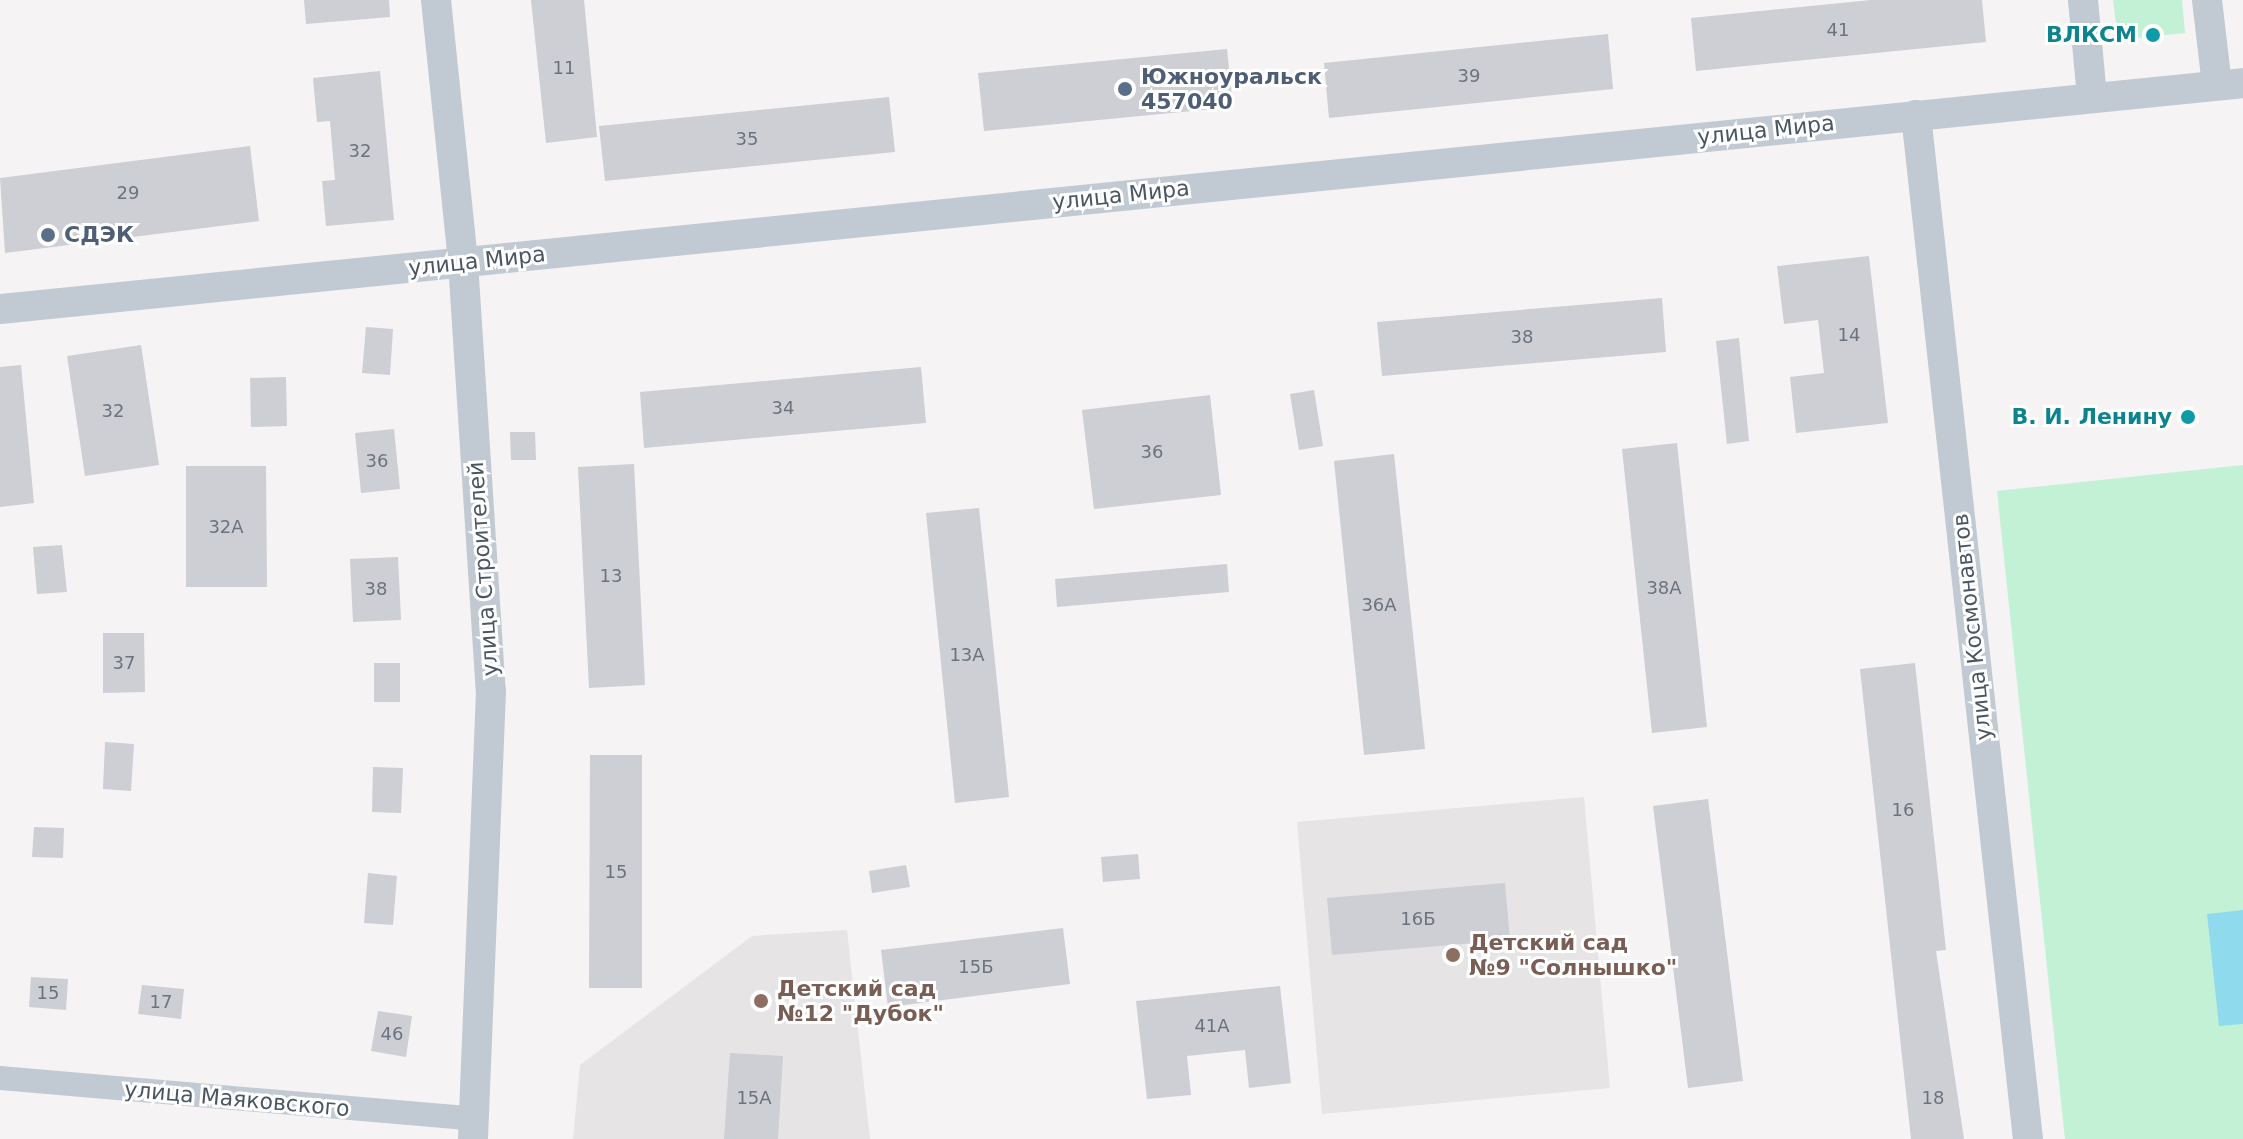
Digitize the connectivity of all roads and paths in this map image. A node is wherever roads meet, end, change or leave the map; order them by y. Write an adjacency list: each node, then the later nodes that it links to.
1 (436, 0): 7 (street, улица Строителей)
2 (2083, 0): 5 (street)
3 (2207, 0): 4 (street)
4 (2230, 84): 5 (street, улица Мира)
5 (2092, 97): 6 (street, улица Мира)
6 (1916, 115): 7 (street, улица Мира); 11 (street, улица Космонавтов)
7 (463, 262): 8 (street, улица Мира); 10 (street, улица Строителей)
8 (0, 309)
9 (0, 1078): 10 (street, улица Маяковского)
10 (474, 1129)
11 (2028, 1139)

